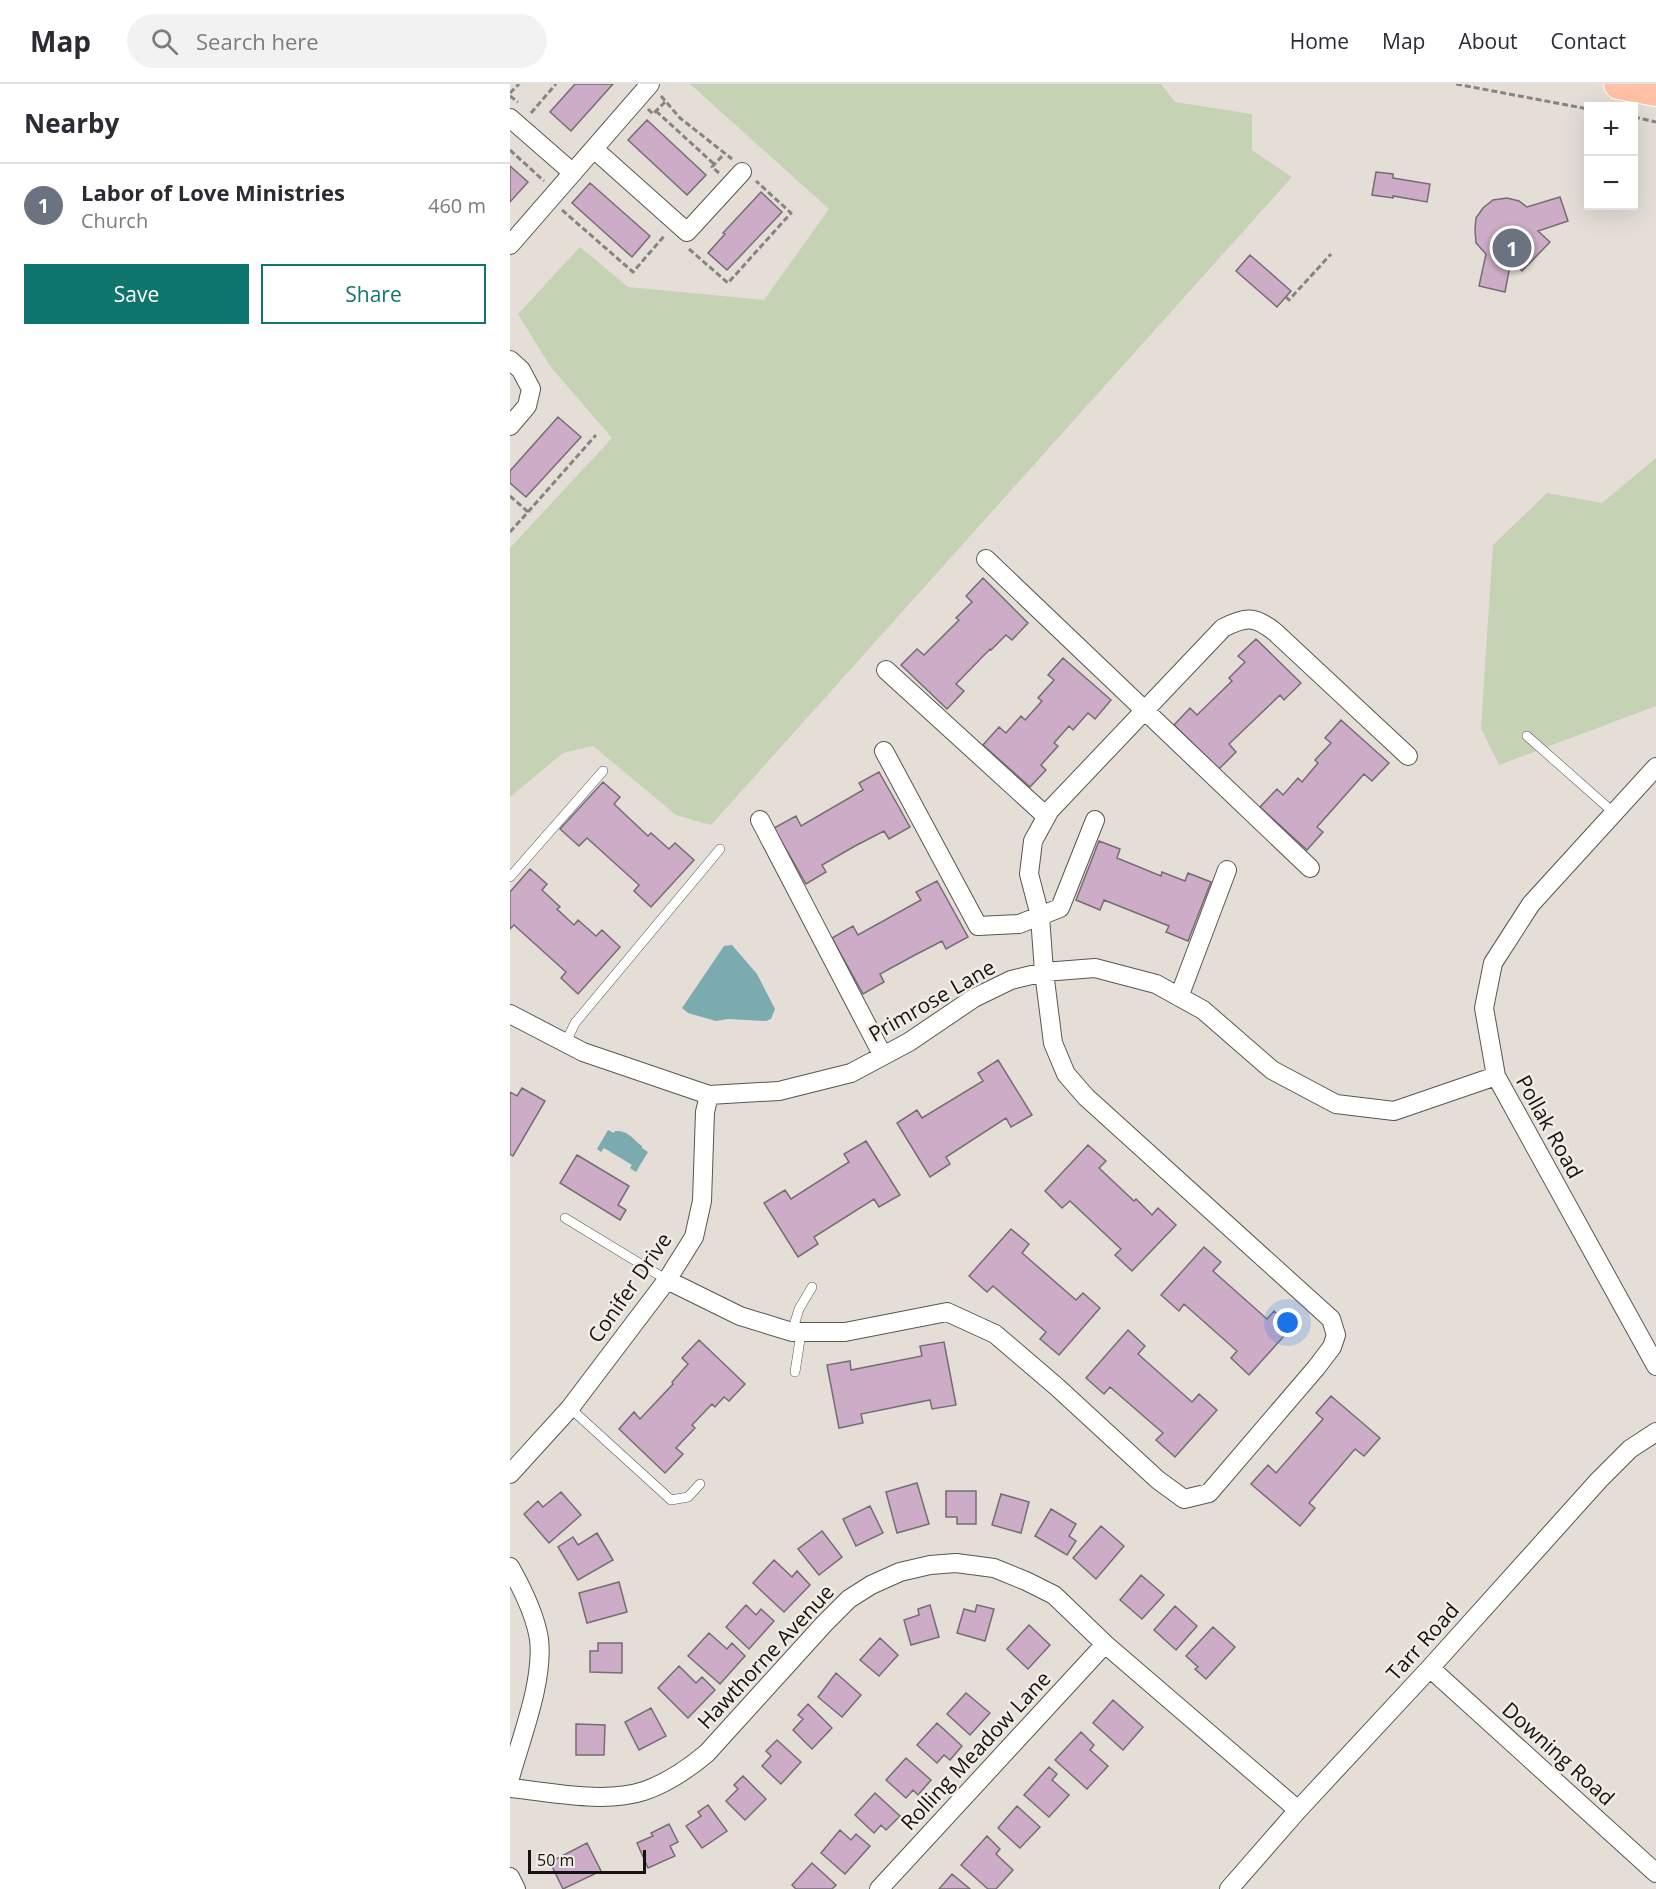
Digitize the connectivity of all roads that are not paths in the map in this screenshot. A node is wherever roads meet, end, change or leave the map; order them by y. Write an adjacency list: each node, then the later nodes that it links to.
1 (650, 84): 5 (street)
2 (1619, 84): 3 (highway)
3 (1656, 91)
4 (510, 118): 7 (street)
5 (594, 148): 6 (street); 7 (street)
6 (743, 170)
7 (573, 173): 8 (street)
8 (510, 245)
9 (510, 360): 10 (street)
10 (510, 426)
11 (986, 559): 13 (street)
12 (886, 670): 20 (street)
13 (1145, 710): 16 (street); 20 (street); 24 (street)
14 (1527, 736): 19 (lane)
15 (884, 751): 27 (street)
16 (1408, 756)
17 (1656, 767): 19 (street, Pollak Road)
18 (603, 771): 26 (lane)
19 (1613, 812): 33 (street, Pollak Road)
20 (1046, 816): 27 (street)
21 (760, 820): 32 (street)
22 (1095, 820): 27 (street)
23 (720, 849): 31 (lane)
24 (1310, 868)
25 (1227, 870): 29 (street)
26 (510, 877)
27 (1040, 916): 28 (street)
28 (1044, 972): 29 (street, Primrose Lane); 32 (street, Primrose Lane); 38 (street)
29 (1179, 997): 33 (street, Primrose Lane)
30 (510, 1014): 31 (street, Primrose Lane)
31 (565, 1044): 34 (street, Primrose Lane)
32 (883, 1056): 34 (street, Primrose Lane)
33 (1496, 1076): 39 (street, Pollak Road)
34 (710, 1095): 36 (street, Conifer Drive)
35 (565, 1218): 36 (lane)
36 (667, 1280): 38 (street); 41 (street, Conifer Drive)
37 (812, 1287): 38 (lane)
38 (797, 1332): 40 (lane)
39 (1656, 1366)
40 (795, 1372)
41 (570, 1408): 43 (street, Conifer Drive); 44 (lane)
42 (1656, 1432): 47 (street, Tarr Road)
43 (510, 1474)
44 (700, 1484)
45 (510, 1567): 48 (street)
46 (1105, 1644): 49 (street, Hawthorne Avenue); 50 (street, Hawthorne Avenue); 54 (street, Rolling Meadow Lane)
47 (1430, 1668): 50 (street, Tarr Road); 51 (street, Downing Road)
48 (510, 1778)
49 (510, 1788)
50 (1298, 1810): 55 (street, Tarr Road)
51 (1656, 1872)
52 (510, 1877): 53 (street)
53 (516, 1889)
54 (879, 1889)
55 (1229, 1889)

